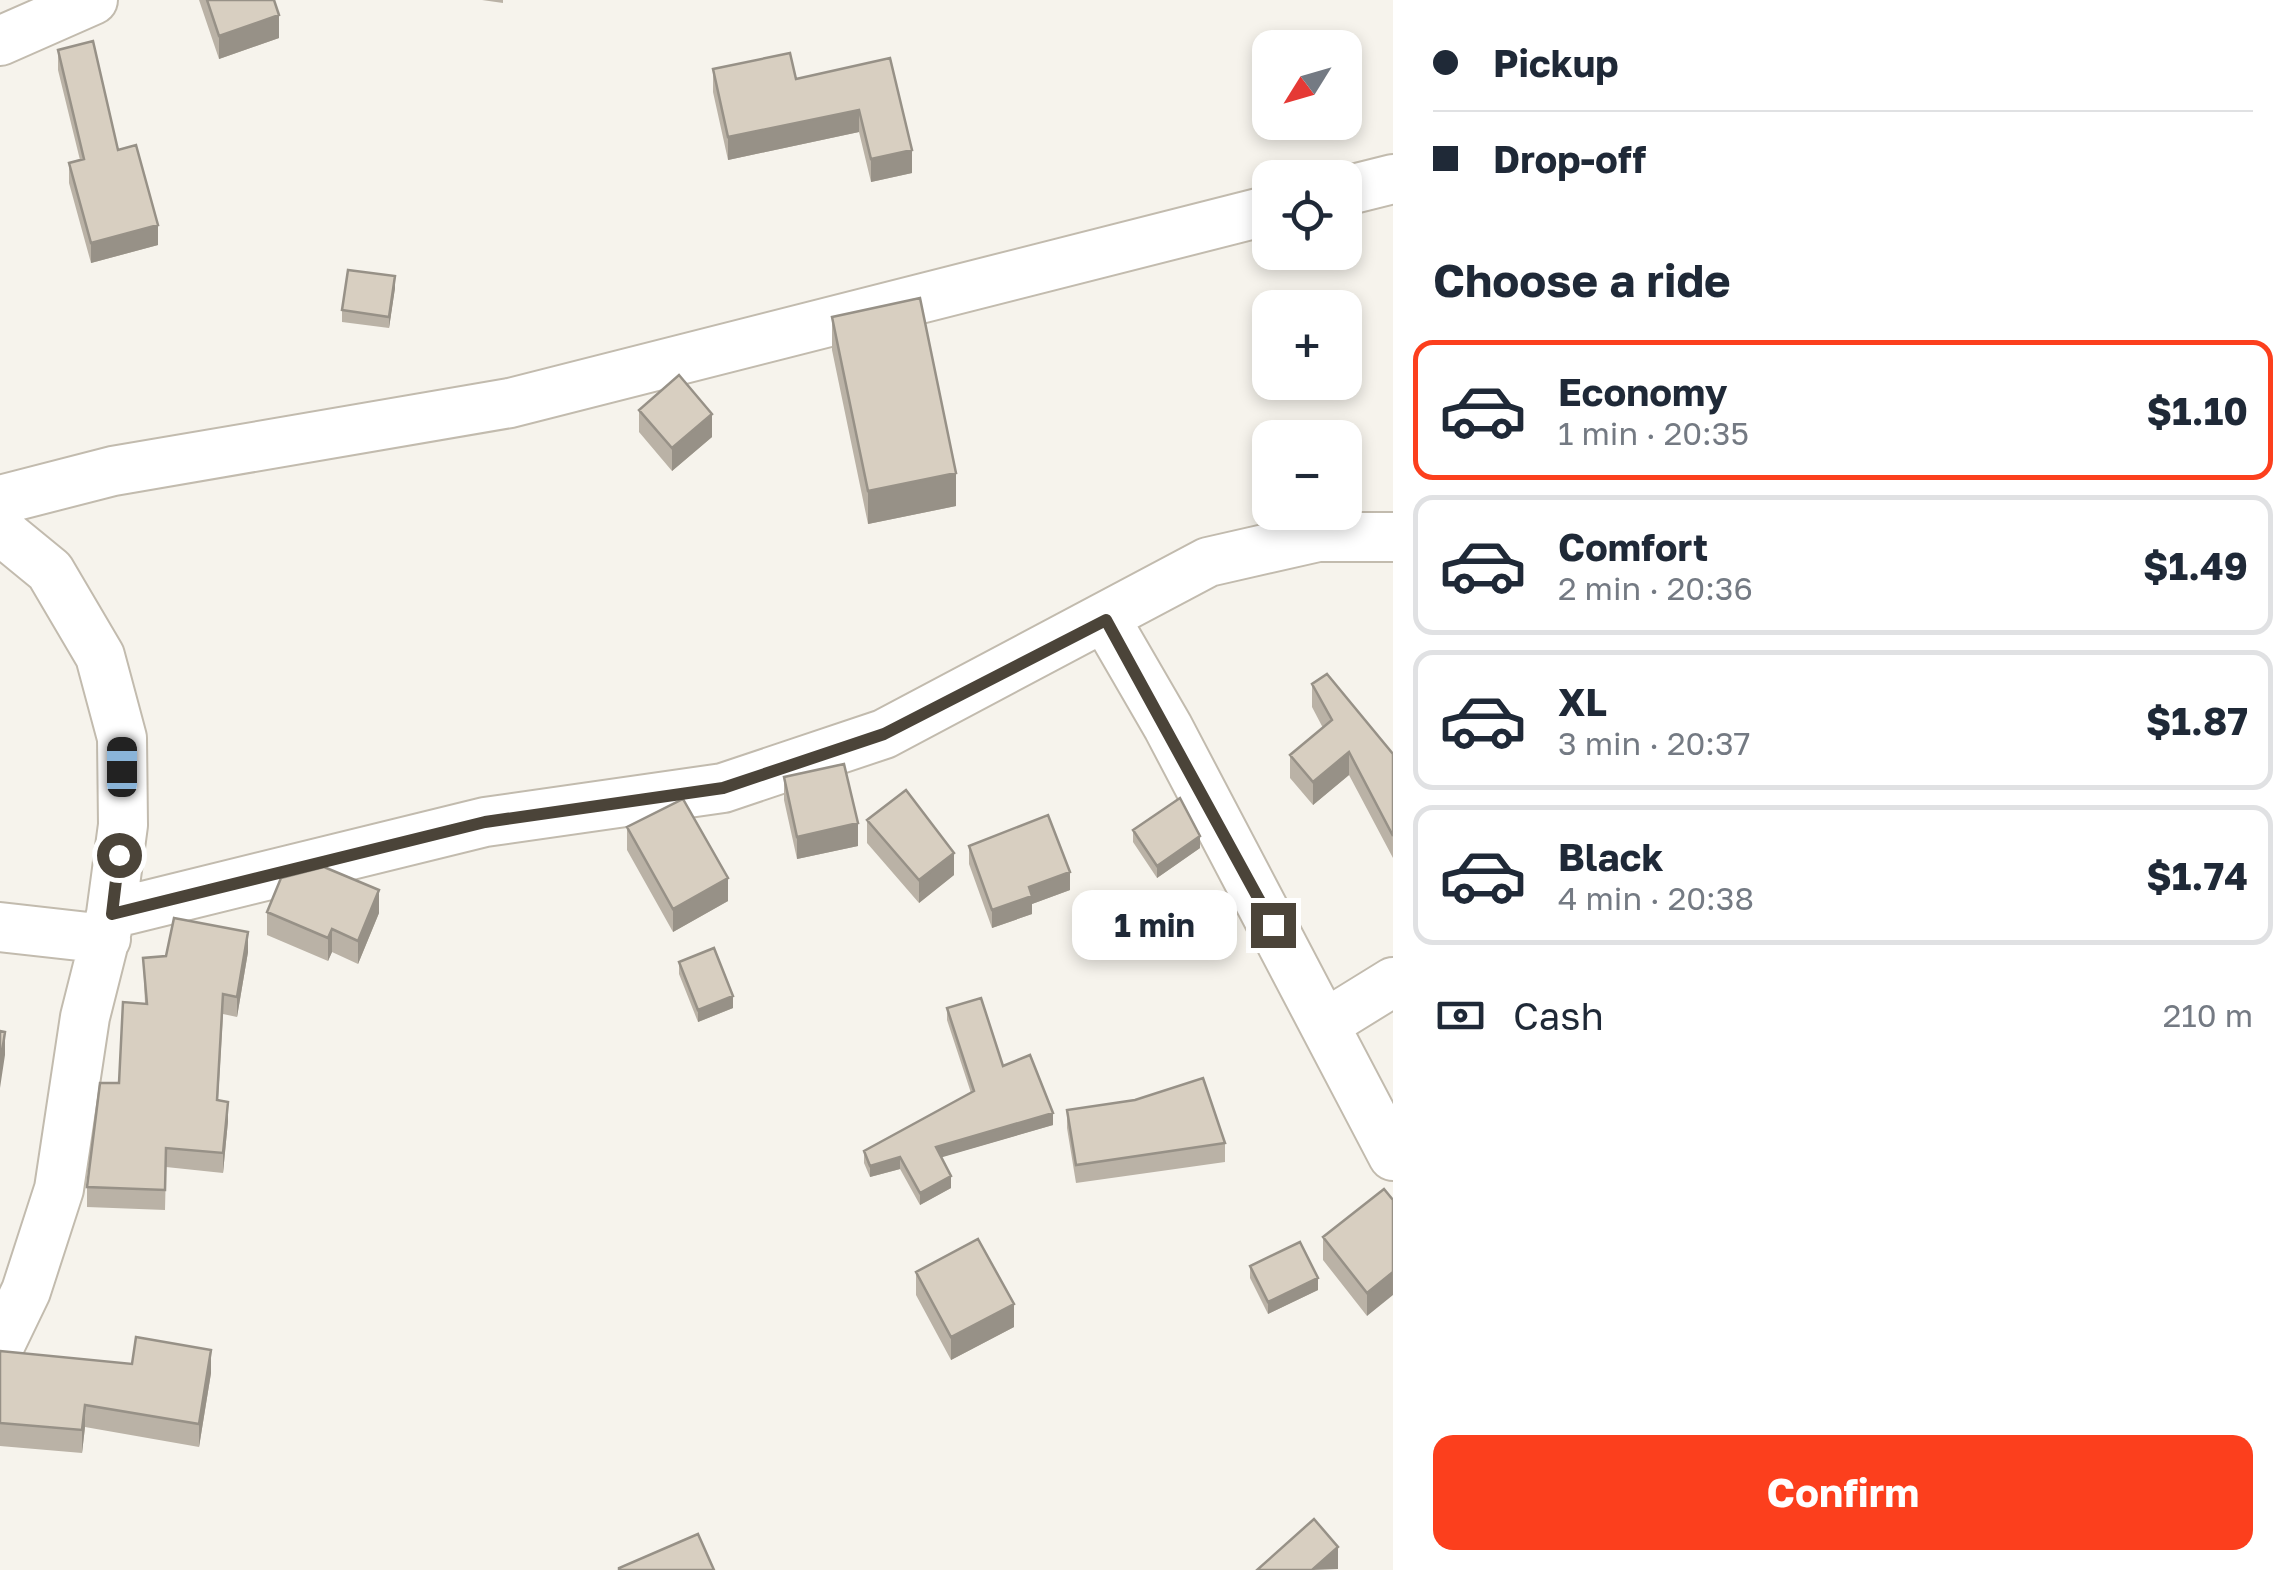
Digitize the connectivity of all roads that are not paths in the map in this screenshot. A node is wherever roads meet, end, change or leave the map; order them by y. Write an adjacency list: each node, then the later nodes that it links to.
1 (92, 0): 2 (street)
2 (0, 41)
3 (1393, 178): 4 (street)
4 (1362, 186)
5 (1252, 215): 6 (street)
6 (0, 500)
7 (0, 530): 10 (street)
8 (1393, 537): 9 (street)
9 (1106, 620): 10 (street); 13 (street)
10 (109, 927): 11 (street); 15 (street)
11 (0, 928)
12 (1393, 982): 13 (street)
13 (1325, 1024): 14 (street)
14 (1393, 1156)
15 (0, 1346)

